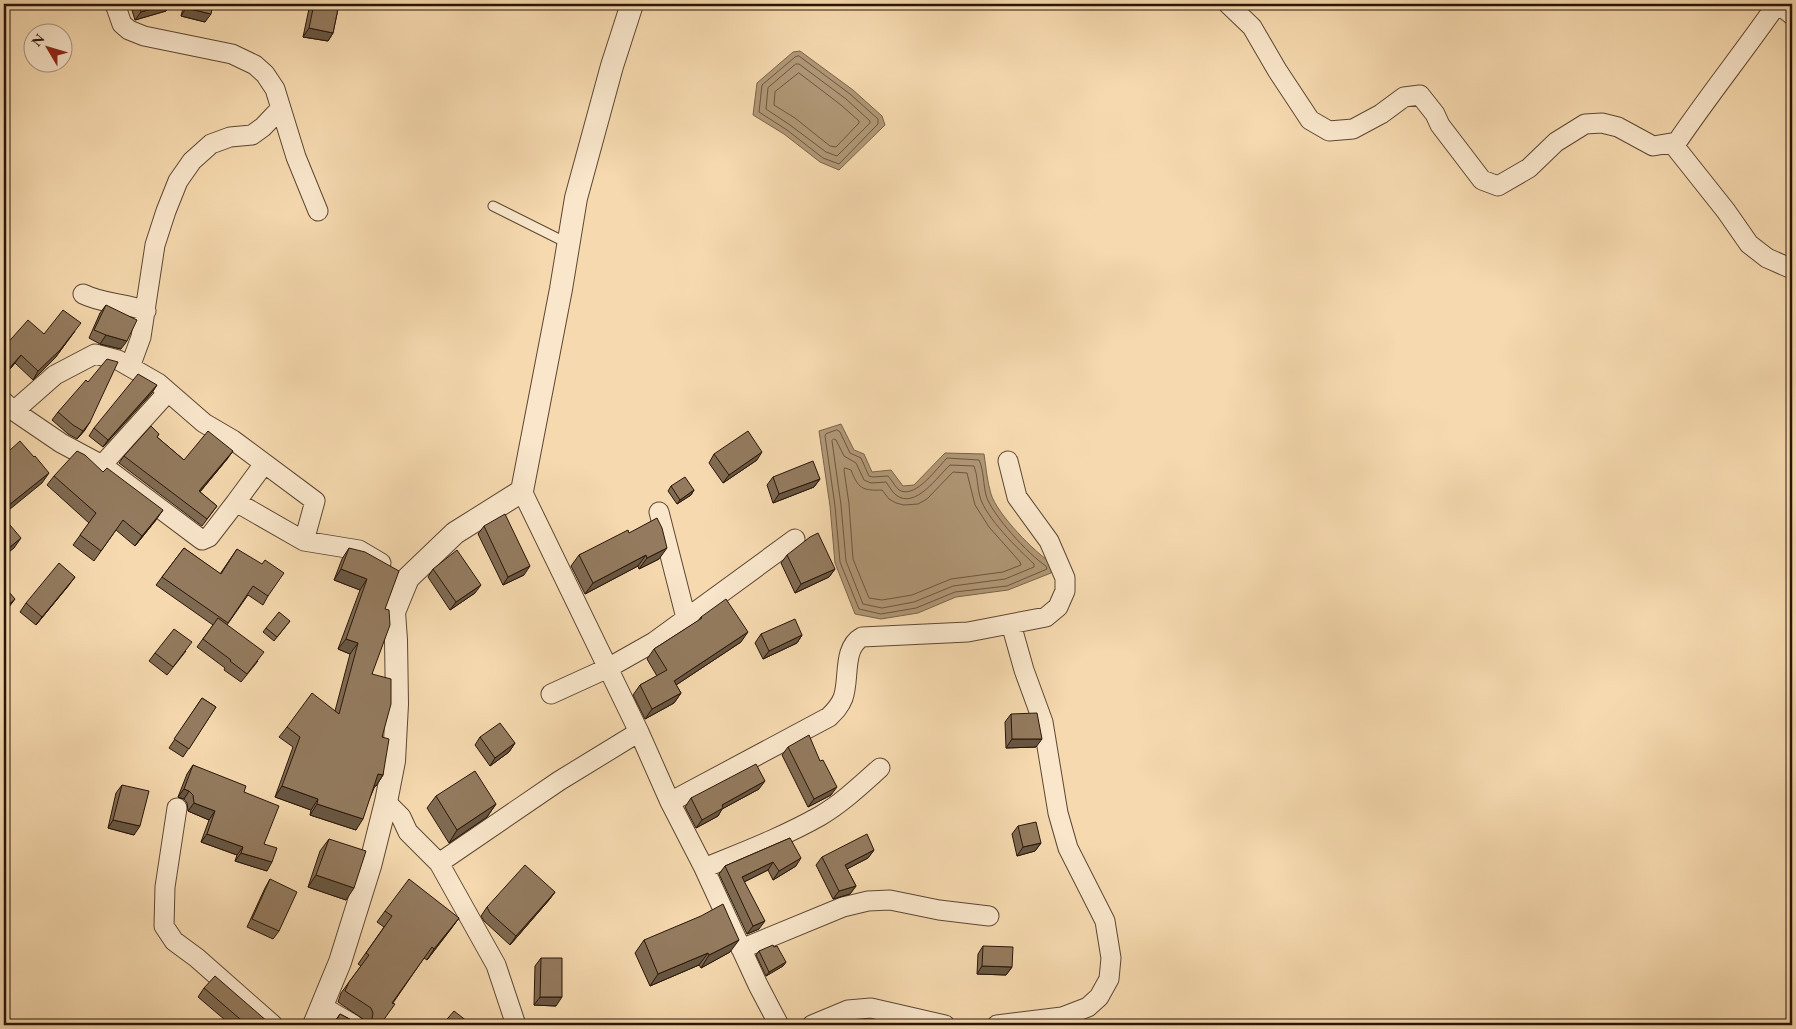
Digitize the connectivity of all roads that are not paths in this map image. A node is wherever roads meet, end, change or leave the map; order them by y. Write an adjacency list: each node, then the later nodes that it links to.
1 (116, 4): 6 (street)
2 (632, 4): 10 (street)
3 (1228, 4): 7 (street)
4 (1778, 4): 5 (street); 7 (street)
5 (1792, 15)
6 (281, 108): 9 (street); 13 (street)
7 (1672, 143): 11 (street)
8 (493, 206): 10 (lane)
9 (318, 212)
10 (569, 244): 20 (street)
11 (1792, 269)
12 (83, 294): 13 (street)
13 (146, 311): 14 (street)
14 (130, 367): 15 (street); 16 (street)
15 (168, 392): 18 (street); 19 (street)
16 (9, 406): 19 (street)
17 (1008, 461): 27 (street)
18 (264, 464): 21 (street); 24 (street)
19 (102, 465): 21 (street)
20 (522, 491): 25 (street); 28 (street)
21 (236, 502): 24 (street)
22 (659, 512): 26 (street)
23 (795, 539): 26 (street)
24 (304, 541): 25 (street)
25 (408, 578): 32 (street)
26 (686, 618): 28 (street)
27 (1011, 624): 33 (street); 40 (street)
28 (608, 668): 29 (street); 30 (street)
29 (551, 694)
30 (639, 732): 33 (street); 35 (street)
31 (880, 768): 36 (street)
32 (386, 802): 35 (street); 39 (street)
33 (670, 802): 36 (street)
34 (177, 808): 41 (street)
35 (439, 863): 43 (street)
36 (704, 868): 38 (street)
37 (989, 916): 38 (street)
38 (741, 949): 44 (street)
39 (318, 1016): 42 (street)
40 (1064, 1021): 47 (street)
41 (273, 1025)
42 (354, 1025)
43 (516, 1025)
44 (779, 1025)
45 (812, 1025): 46 (street)
46 (945, 1025)
47 (997, 1025)

